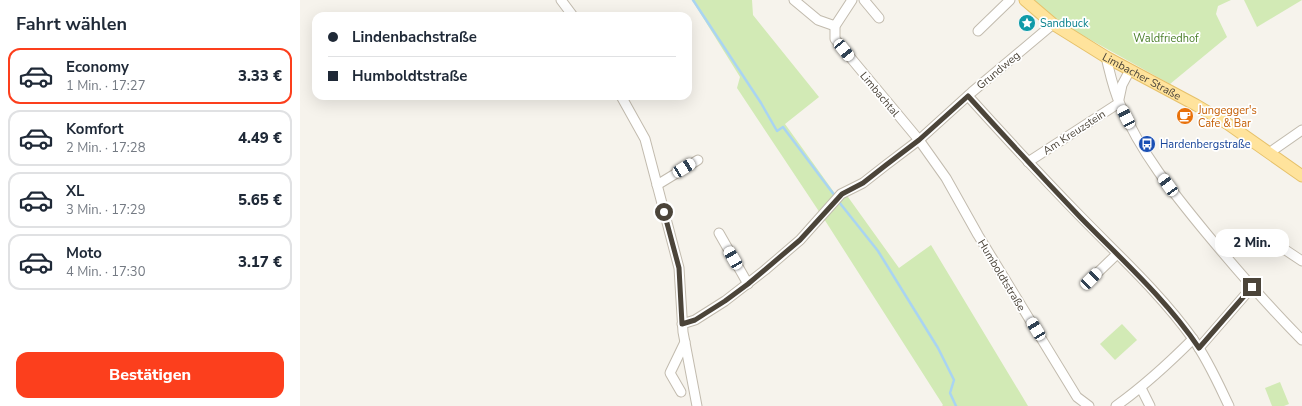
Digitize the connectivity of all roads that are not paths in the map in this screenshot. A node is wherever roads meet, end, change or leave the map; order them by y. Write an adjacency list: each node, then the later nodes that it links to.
1 (561, 0): 7 (street)
2 (794, 0): 10 (street)
3 (852, 0): 10 (street)
4 (864, 0): 8 (street)
5 (1010, 0): 11 (street)
6 (1025, 0): 9 (main road, Limbacher Straße)
7 (570, 12)
8 (879, 18)
9 (1053, 24): 12 (main road, Limbacher Straße); 14 (street, Grundweg)
10 (835, 26): 18 (street, Limbachtal)
11 (978, 31)
12 (1106, 57): 13 (main road, Limbacher Straße); 16 (street)
13 (1130, 70): 16 (street); 19 (main road, Limbacher Straße)
14 (968, 96): 18 (street, Grundweg); 21 (street)
15 (623, 100): 23 (street)
16 (1119, 103): 21 (street, Am Kreuzstein); 30 (street)
17 (1302, 130): 19 (street)
18 (919, 140): 29 (street, Grundweg); 39 (street, Humboldtstraße)
19 (1269, 153): 22 (main road, Limbacher Straße)
20 (698, 160): 23 (street)
21 (1028, 162): 26 (street)
22 (1302, 176)
23 (657, 185): 31 (street)
24 (719, 233): 29 (street)
25 (1275, 243): 27 (street)
26 (1117, 254): 28 (street); 32 (street)
27 (1302, 261)
28 (1091, 279)
29 (748, 284): 31 (street, Grundweg)
30 (1252, 287): 33 (street); 35 (street)
31 (682, 324): 34 (street)
32 (1193, 339): 35 (street); 36 (street)
33 (1302, 340)
34 (685, 342): 37 (street); 38 (street)
35 (1199, 348): 42 (street)
36 (1141, 388): 40 (street); 41 (street)
37 (681, 392)
38 (697, 406)
39 (1089, 406)
40 (1116, 406)
41 (1150, 406)
42 (1229, 406)

